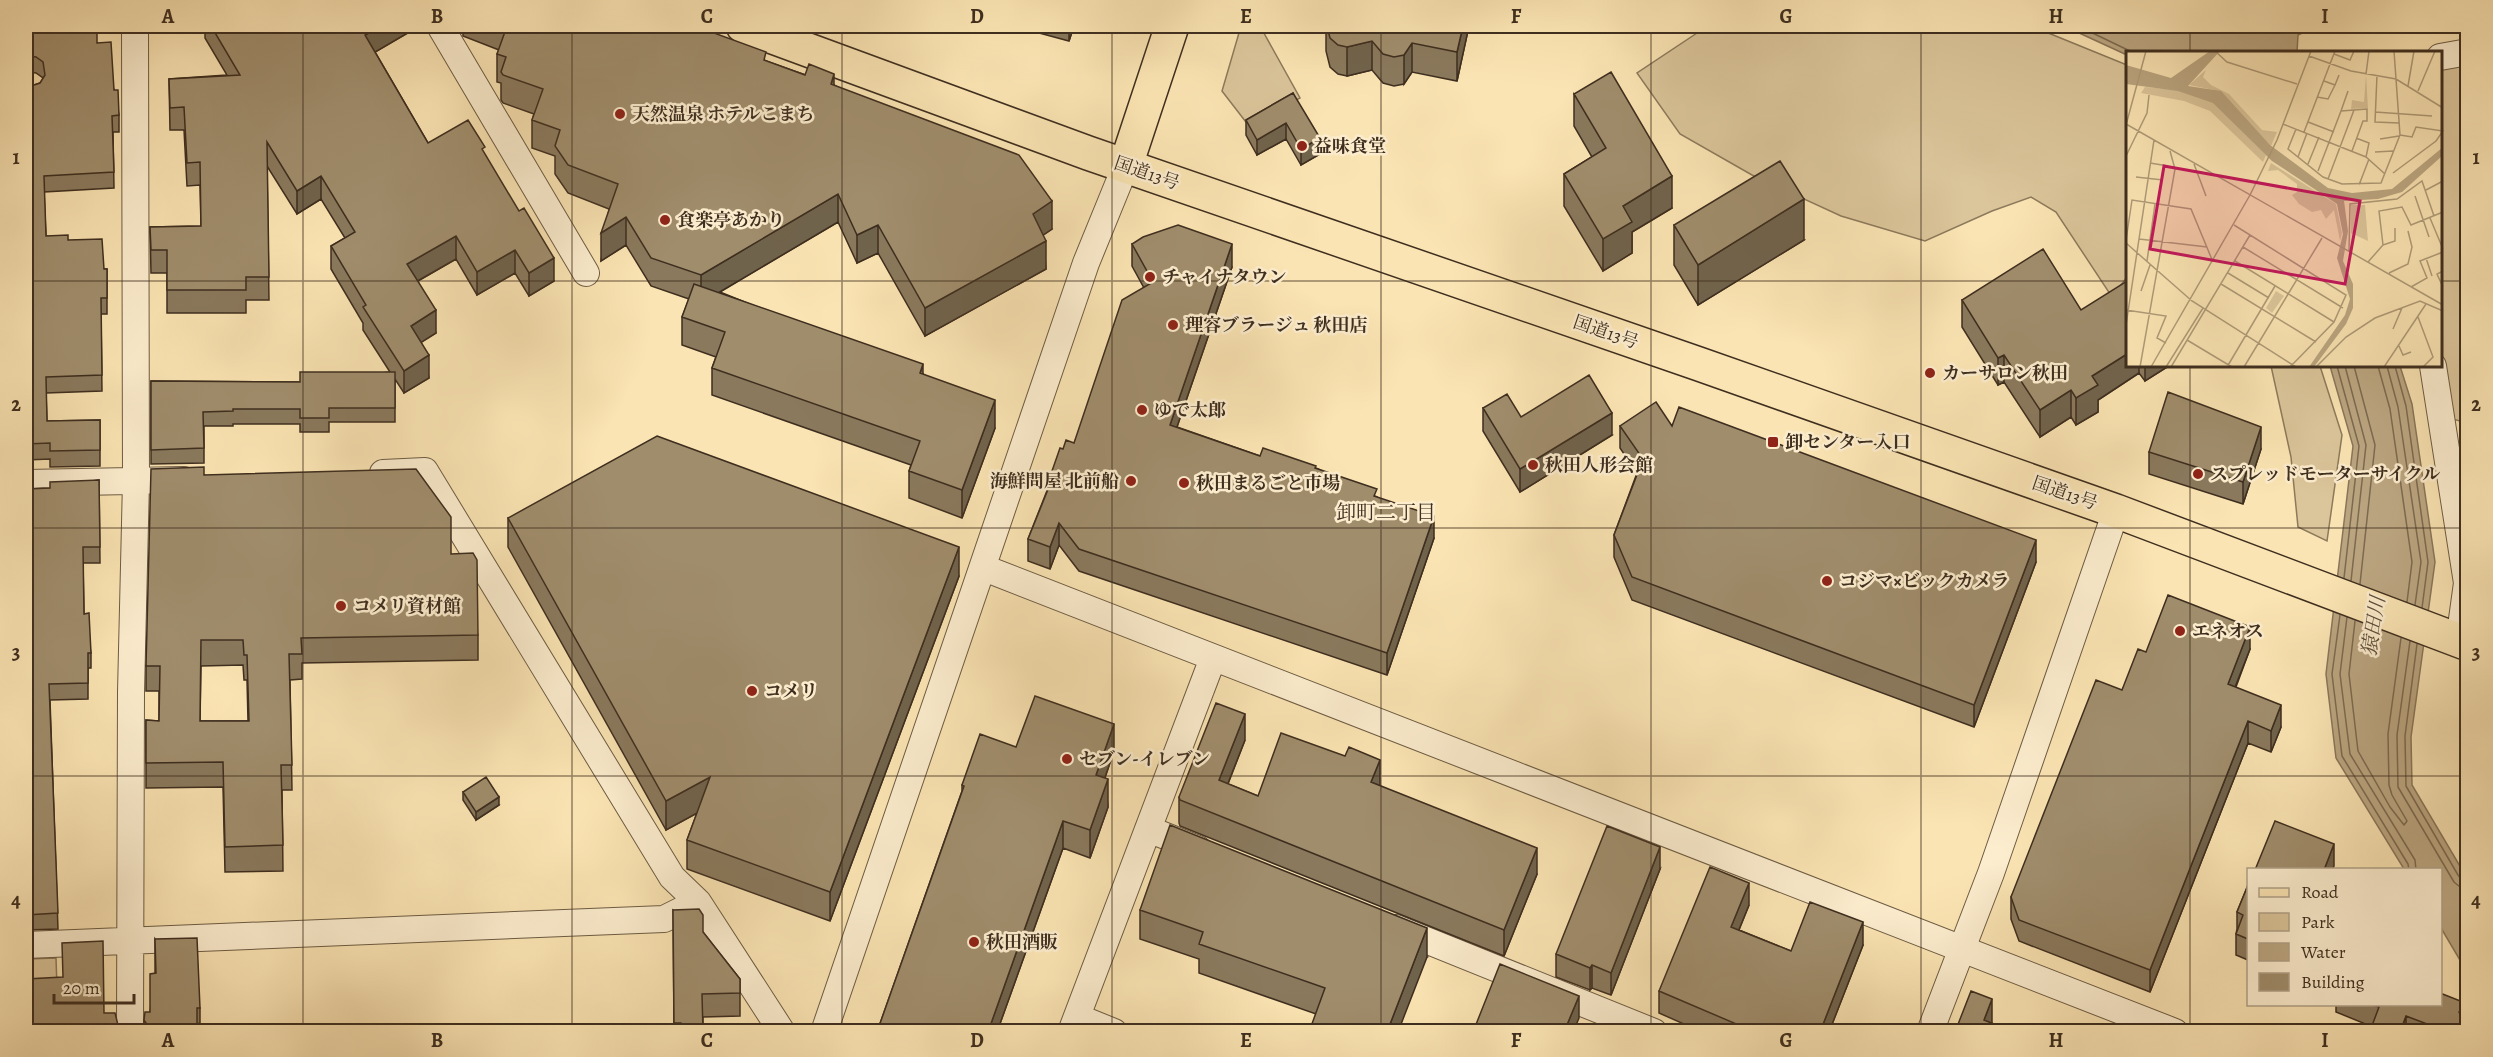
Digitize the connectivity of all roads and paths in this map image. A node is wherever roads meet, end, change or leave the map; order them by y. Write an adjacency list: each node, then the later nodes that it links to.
1 (135, 26): 12 (street)
2 (440, 26): 8 (street)
3 (743, 26): 7 (main road, 国道13号)
4 (1172, 26): 7 (main road)
5 (2468, 52): 6 (street)
6 (2442, 57)
7 (1126, 165): 14 (main road, 国道13号); 15 (street)
8 (586, 273)
9 (2433, 368): 16 (street)
10 (356, 474): 20 (street)
11 (206, 479): 12 (street)
12 (136, 481): 13 (street); 22 (street)
13 (26, 483)
14 (2116, 511): 16 (main road, 国道13号); 24 (street)
15 (984, 568): 17 (street); 28 (street)
16 (2456, 640)
17 (1213, 658): 18 (street); 24 (street)
18 (1148, 828): 19 (street); 25 (street)
19 (1225, 859)
20 (698, 902): 22 (street); 27 (street)
21 (1379, 921): 30 (street)
22 (131, 940): 23 (street); 26 (street)
23 (26, 945)
24 (1961, 949): 31 (street); 32 (street)
25 (1074, 1024): 29 (street)
26 (130, 1032)
27 (782, 1032)
28 (824, 1032)
29 (1114, 1032)
30 (1654, 1032)
31 (1930, 1032)
32 (2175, 1032)

